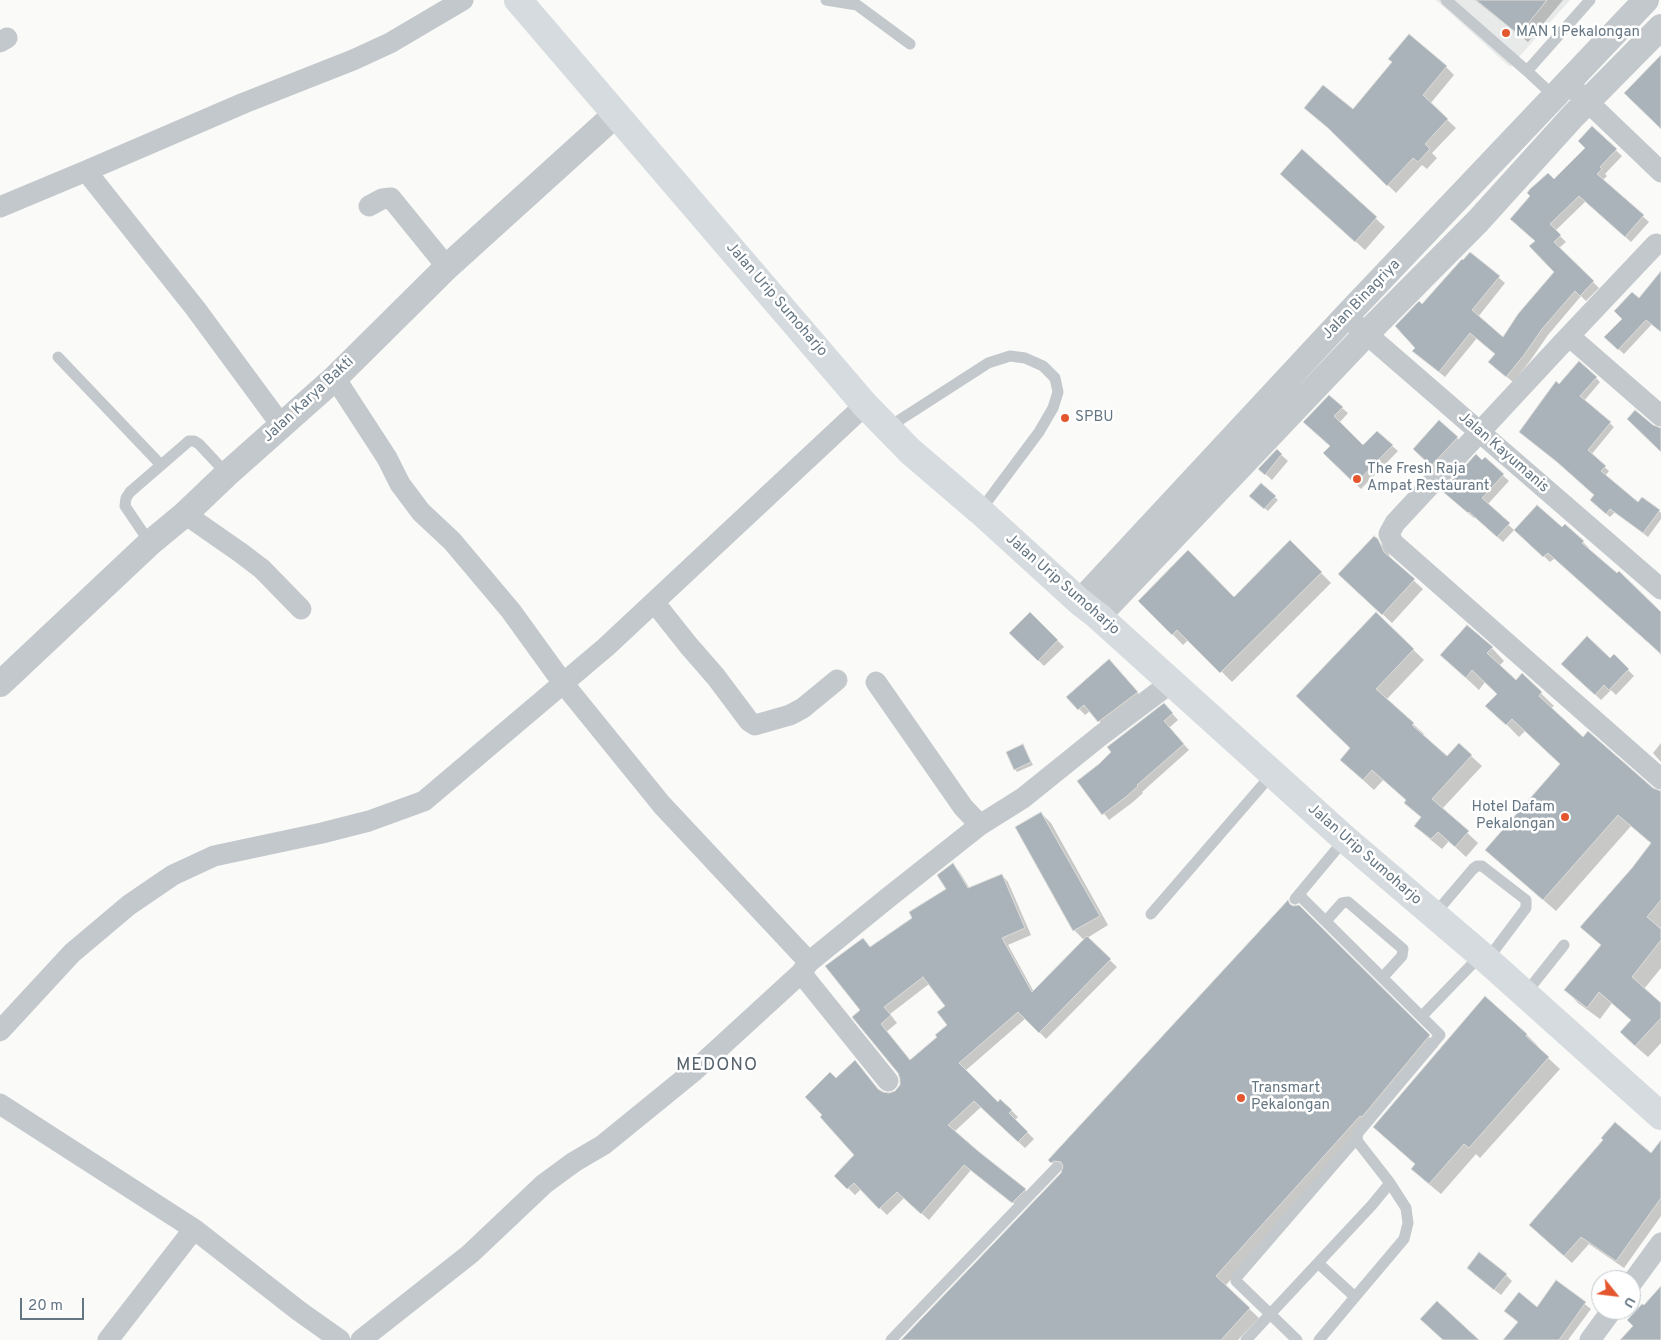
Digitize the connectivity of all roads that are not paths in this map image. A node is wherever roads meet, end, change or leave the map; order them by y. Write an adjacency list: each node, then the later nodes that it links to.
1 (463, 0): 13 (street)
2 (518, 0): 12 (main road, Jalan Urip Sumoharjo)
3 (826, 0): 8 (lane)
4 (1446, 0): 9 (lane)
5 (1590, 0): 9 (lane)
6 (1646, 0): 10 (street, Jalan Binagriya)
7 (1661, 26): 11 (street, Jalan Binagriya)
8 (910, 44)
9 (1528, 71): 10 (lane)
10 (1553, 88): 11 (street); 15 (street, Jalan Binagriya)
11 (1580, 108): 14 (street); 18 (street, Jalan Binagriya)
12 (616, 114): 20 (street, Jalan Karya Bakti); 27 (main road, Jalan Urip Sumoharjo)
13 (86, 171): 17 (street); 30 (street)
14 (1661, 172)
15 (1459, 199): 18 (street); 21 (street, Jalan Binagriya)
16 (369, 206): 20 (street)
17 (0, 207)
18 (1478, 220): 22 (street, Jalan Binagriya)
19 (1659, 244): 23 (street)
20 (447, 266): 25 (street, Jalan Karya Bakti)
21 (1346, 316): 22 (street, Jalan Kayumanis); 26 (street, Jalan Binagriya)
22 (1366, 334): 28 (street, Jalan Binagriya); 32 (street, Jalan Kayumanis)
23 (1569, 336): 29 (street); 32 (street)
24 (58, 357): 33 (lane)
25 (335, 378): 30 (street, Jalan Karya Bakti); 45 (street)
26 (1270, 398): 28 (street); 41 (street, Jalan Binagriya)
27 (865, 405): 31 (main road, Jalan Urip Sumoharjo); 39 (street)
28 (1289, 416): 41 (street, Jalan Binagriya)
29 (1661, 416)
30 (282, 426): 34 (street, Jalan Karya Bakti)
31 (886, 428): 35 (main road, Jalan Urip Sumoharjo); 35 (lane)
32 (1479, 433): 38 (street, Jalan Kayumanis); 48 (street)
33 (161, 465): 34 (lane); 37 (lane)
34 (227, 474): 36 (street, Jalan Karya Bakti)
35 (980, 511): 41 (main road, Jalan Urip Sumoharjo)
36 (185, 514): 37 (street, Jalan Karya Bakti); 40 (street)
37 (150, 543): 46 (street, Jalan Karya Bakti)
38 (1661, 589)
39 (654, 602): 42 (street); 45 (street)
40 (301, 609)
41 (1089, 609): 44 (main road, Jalan Urip Sumoharjo)
42 (837, 680)
43 (876, 682): 49 (street)
44 (1172, 682): 47 (main road, Jalan Urip Sumoharjo); 49 (street)
45 (563, 683): 56 (street); 60 (street)
46 (0, 684)
47 (1273, 774): 50 (main road, Jalan Urip Sumoharjo); 51 (lane)
48 (1661, 779)
49 (980, 825): 56 (street)
50 (1345, 839): 52 (main road, Jalan Urip Sumoharjo); 53 (lane)
51 (1151, 914)
52 (1433, 916): 55 (main road, Jalan Urip Sumoharjo); 55 (lane)
53 (1326, 921): 57 (lane); 57 (lane)
54 (1564, 945): 58 (lane)
55 (1483, 958): 58 (main road, Jalan Urip Sumoharjo); 59 (lane)
56 (805, 968): 61 (street); 76 (street)
57 (1383, 977): 59 (lane)
58 (1525, 994): 63 (main road, Jalan Urip Sumoharjo)
59 (1422, 1016): 64 (lane)
60 (0, 1031)
61 (888, 1081)
62 (0, 1104): 67 (street)
63 (1661, 1116)
64 (1356, 1138): 66 (lane); 72 (lane)
65 (1056, 1168): 77 (lane)
66 (1390, 1183): 69 (lane); 71 (lane)
67 (194, 1229): 74 (street); 75 (street)
68 (1661, 1243): 70 (street)
69 (1318, 1263): 71 (lane); 72 (lane)
70 (1641, 1270)
71 (1355, 1297): 80 (lane)
72 (1270, 1314): 78 (lane); 79 (lane)
73 (1605, 1320): 81 (street)
74 (108, 1340)
75 (340, 1340)
76 (361, 1340)
77 (890, 1340)
78 (1246, 1340)
79 (1297, 1340)
80 (1319, 1340)
81 (1590, 1340)

